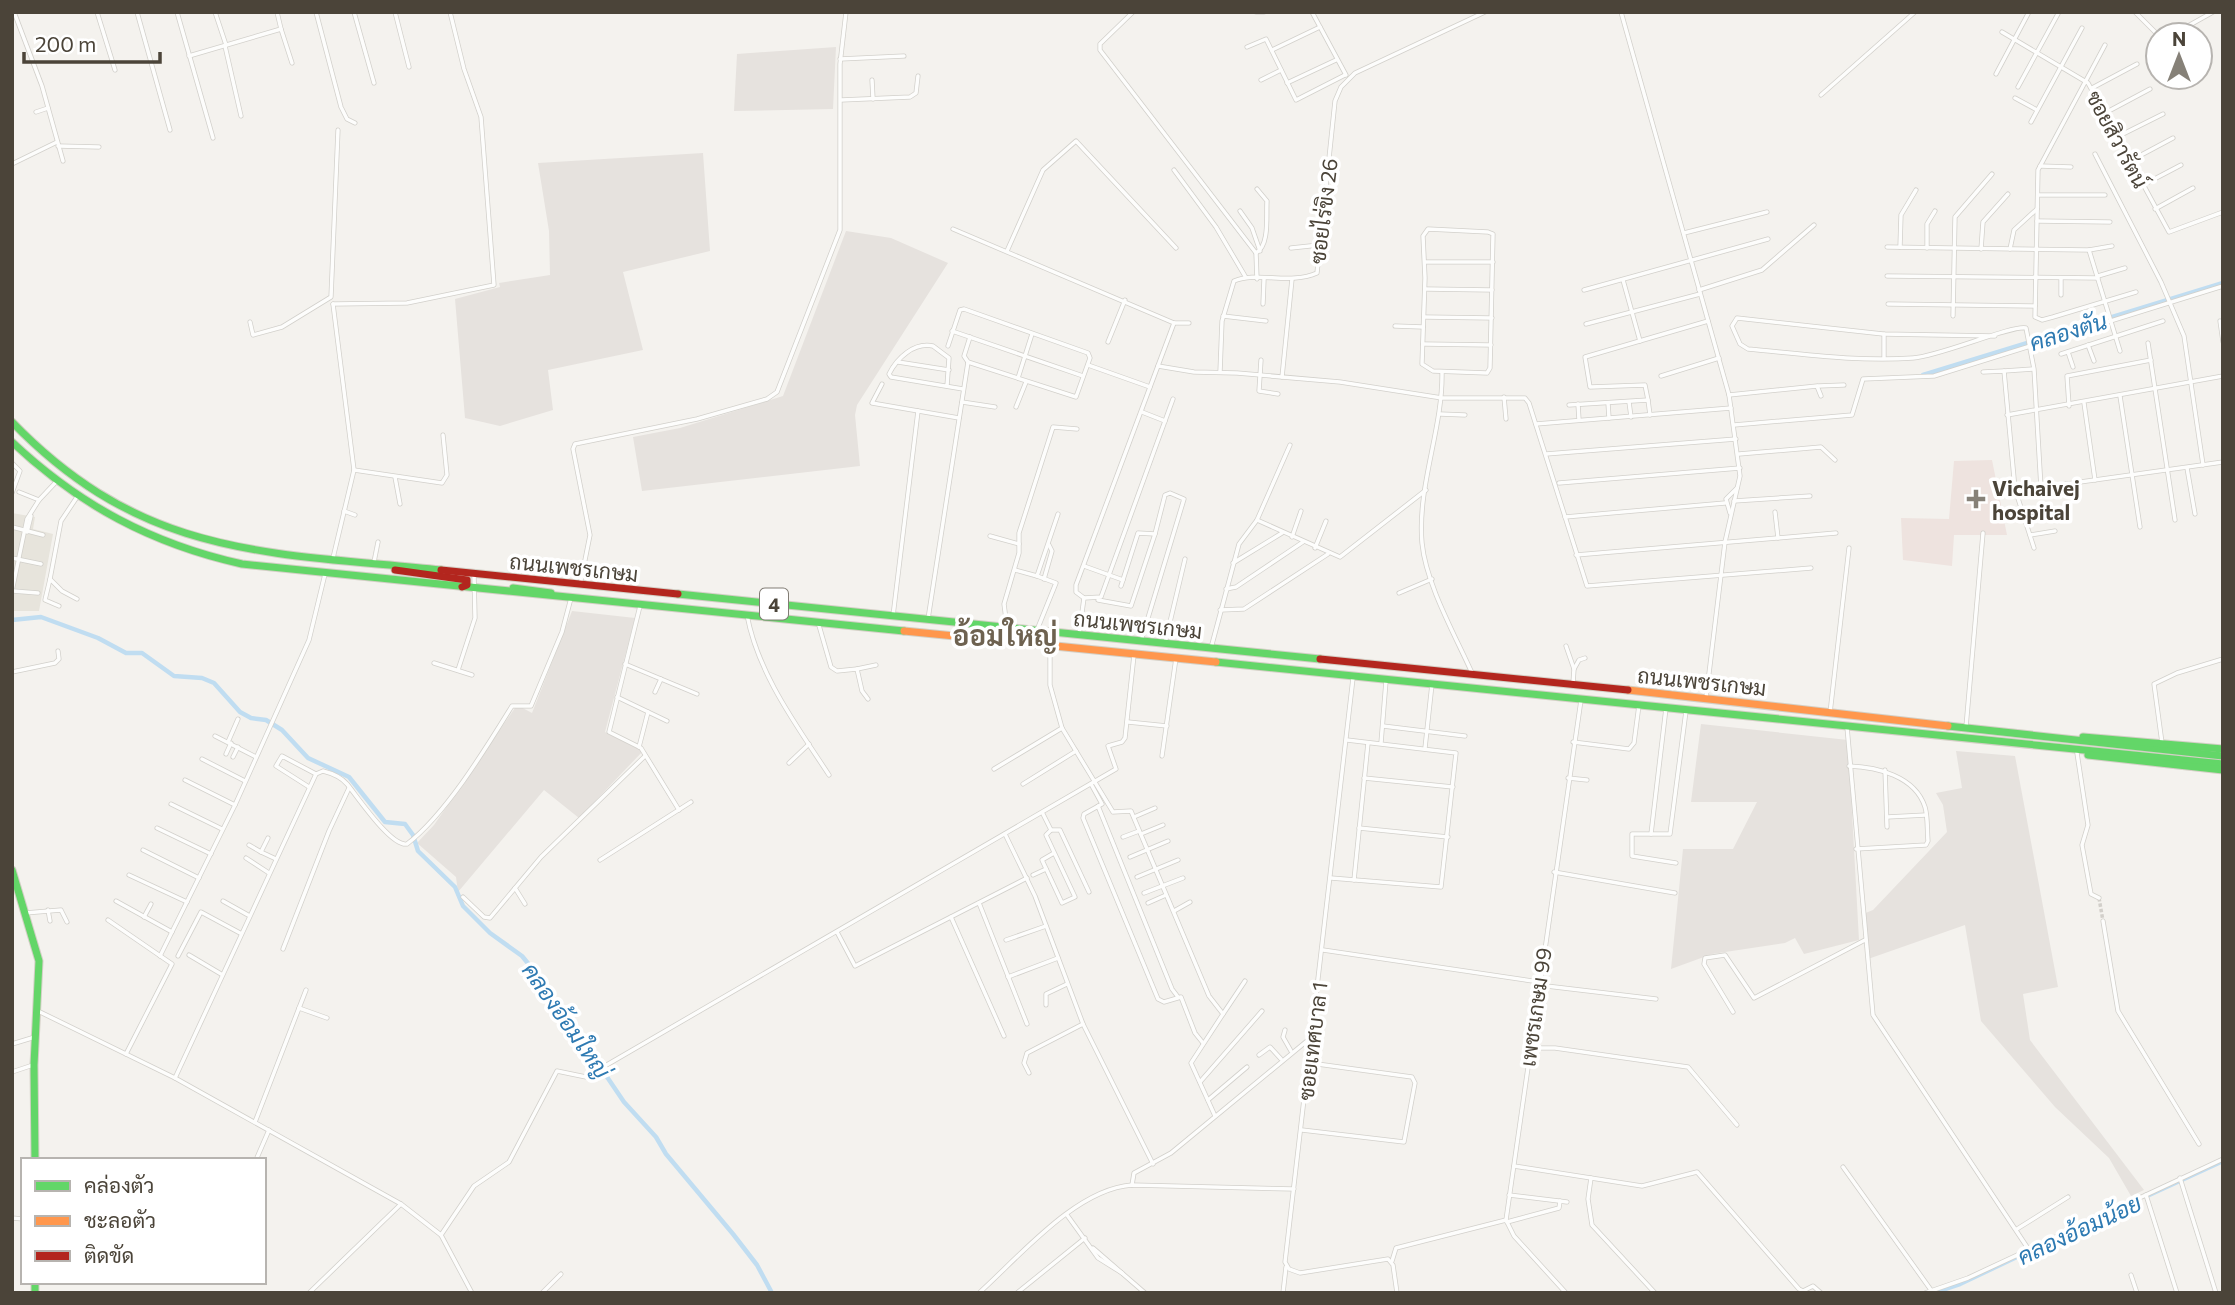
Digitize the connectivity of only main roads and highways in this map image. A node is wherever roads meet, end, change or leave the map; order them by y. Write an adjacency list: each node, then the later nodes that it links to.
1 (12, 422): 3 (main road, ถนนเพชรเกษม / 4)
2 (12, 442): 5 (main road, ถนนเพชรเกษม / 4)
3 (383, 565): 4 (main road, ถนนเพชรเกษม / 4); 5 (main road)
4 (496, 577): 6 (main road); 7 (main road, ถนนเพชรเกษม / 4)
5 (460, 587): 6 (main road, ถนนเพชรเกษม / 4)
6 (562, 597): 9 (main road, ถนนเพชรเกษม / 4)
7 (1588, 686): 8 (main road, ถนนเพชรเกษม); 9 (main road)
8 (1598, 687): 10 (main road); 11 (main road, ถนนเพชรเกษม)
9 (1581, 700): 10 (main road, ถนนเพชรเกษม)
10 (1597, 701): 12 (main road, ถนนเพชรเกษม)
11 (2046, 736): 13 (main road, ถนนเพชรเกษม); 14 (main road, ถนนเพชรเกษม)
12 (2031, 744): 15 (main road, ถนนเพชรเกษม); 16 (main road, ถนนเพชรเกษม)
13 (2223, 749)
14 (2223, 756)
15 (2223, 764)
16 (2223, 770)
17 (12, 870): 18 (main road)
18 (35, 1158)

